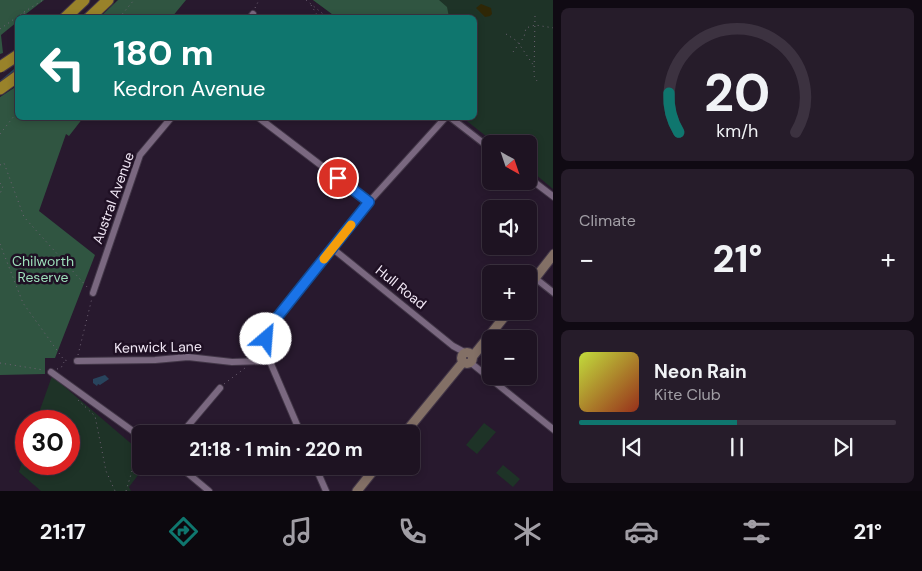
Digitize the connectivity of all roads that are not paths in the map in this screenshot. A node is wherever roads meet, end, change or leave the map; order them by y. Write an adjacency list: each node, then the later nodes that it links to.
1 (84, 0): 3 (highway)
2 (108, 0): 4 (highway)
3 (67, 15)
4 (92, 15)
5 (15, 56): 6 (highway, bridge)
6 (0, 67)
7 (15, 78): 8 (highway)
8 (0, 89)
9 (169, 120): 21 (street, Austral Avenue)
10 (262, 120): 16 (street)
11 (443, 120): 16 (street)
12 (454, 120): 13 (street)
13 (482, 141)
14 (538, 185): 15 (street)
15 (553, 197)
16 (369, 202): 17 (street)
17 (332, 248): 24 (street, Hull Road); 26 (street)
18 (553, 254): 19 (main road)
19 (537, 275)
20 (537, 280): 22 (street)
21 (93, 293)
22 (553, 293)
23 (501, 320): 24 (main road)
24 (468, 358): 31 (main road); 33 (street, Hull Road)
25 (77, 361): 26 (street, Kenwick Lane)
26 (269, 361): 30 (street)
27 (51, 372): 32 (street)
28 (220, 388): 29 (street)
29 (189, 425)
30 (297, 425)
31 (412, 425)
32 (132, 430)
33 (553, 430)
34 (190, 475): 37 (street)
35 (319, 475): 38 (street)
36 (369, 475): 39 (main road)
37 (209, 491)
38 (326, 491)
39 (356, 491)

